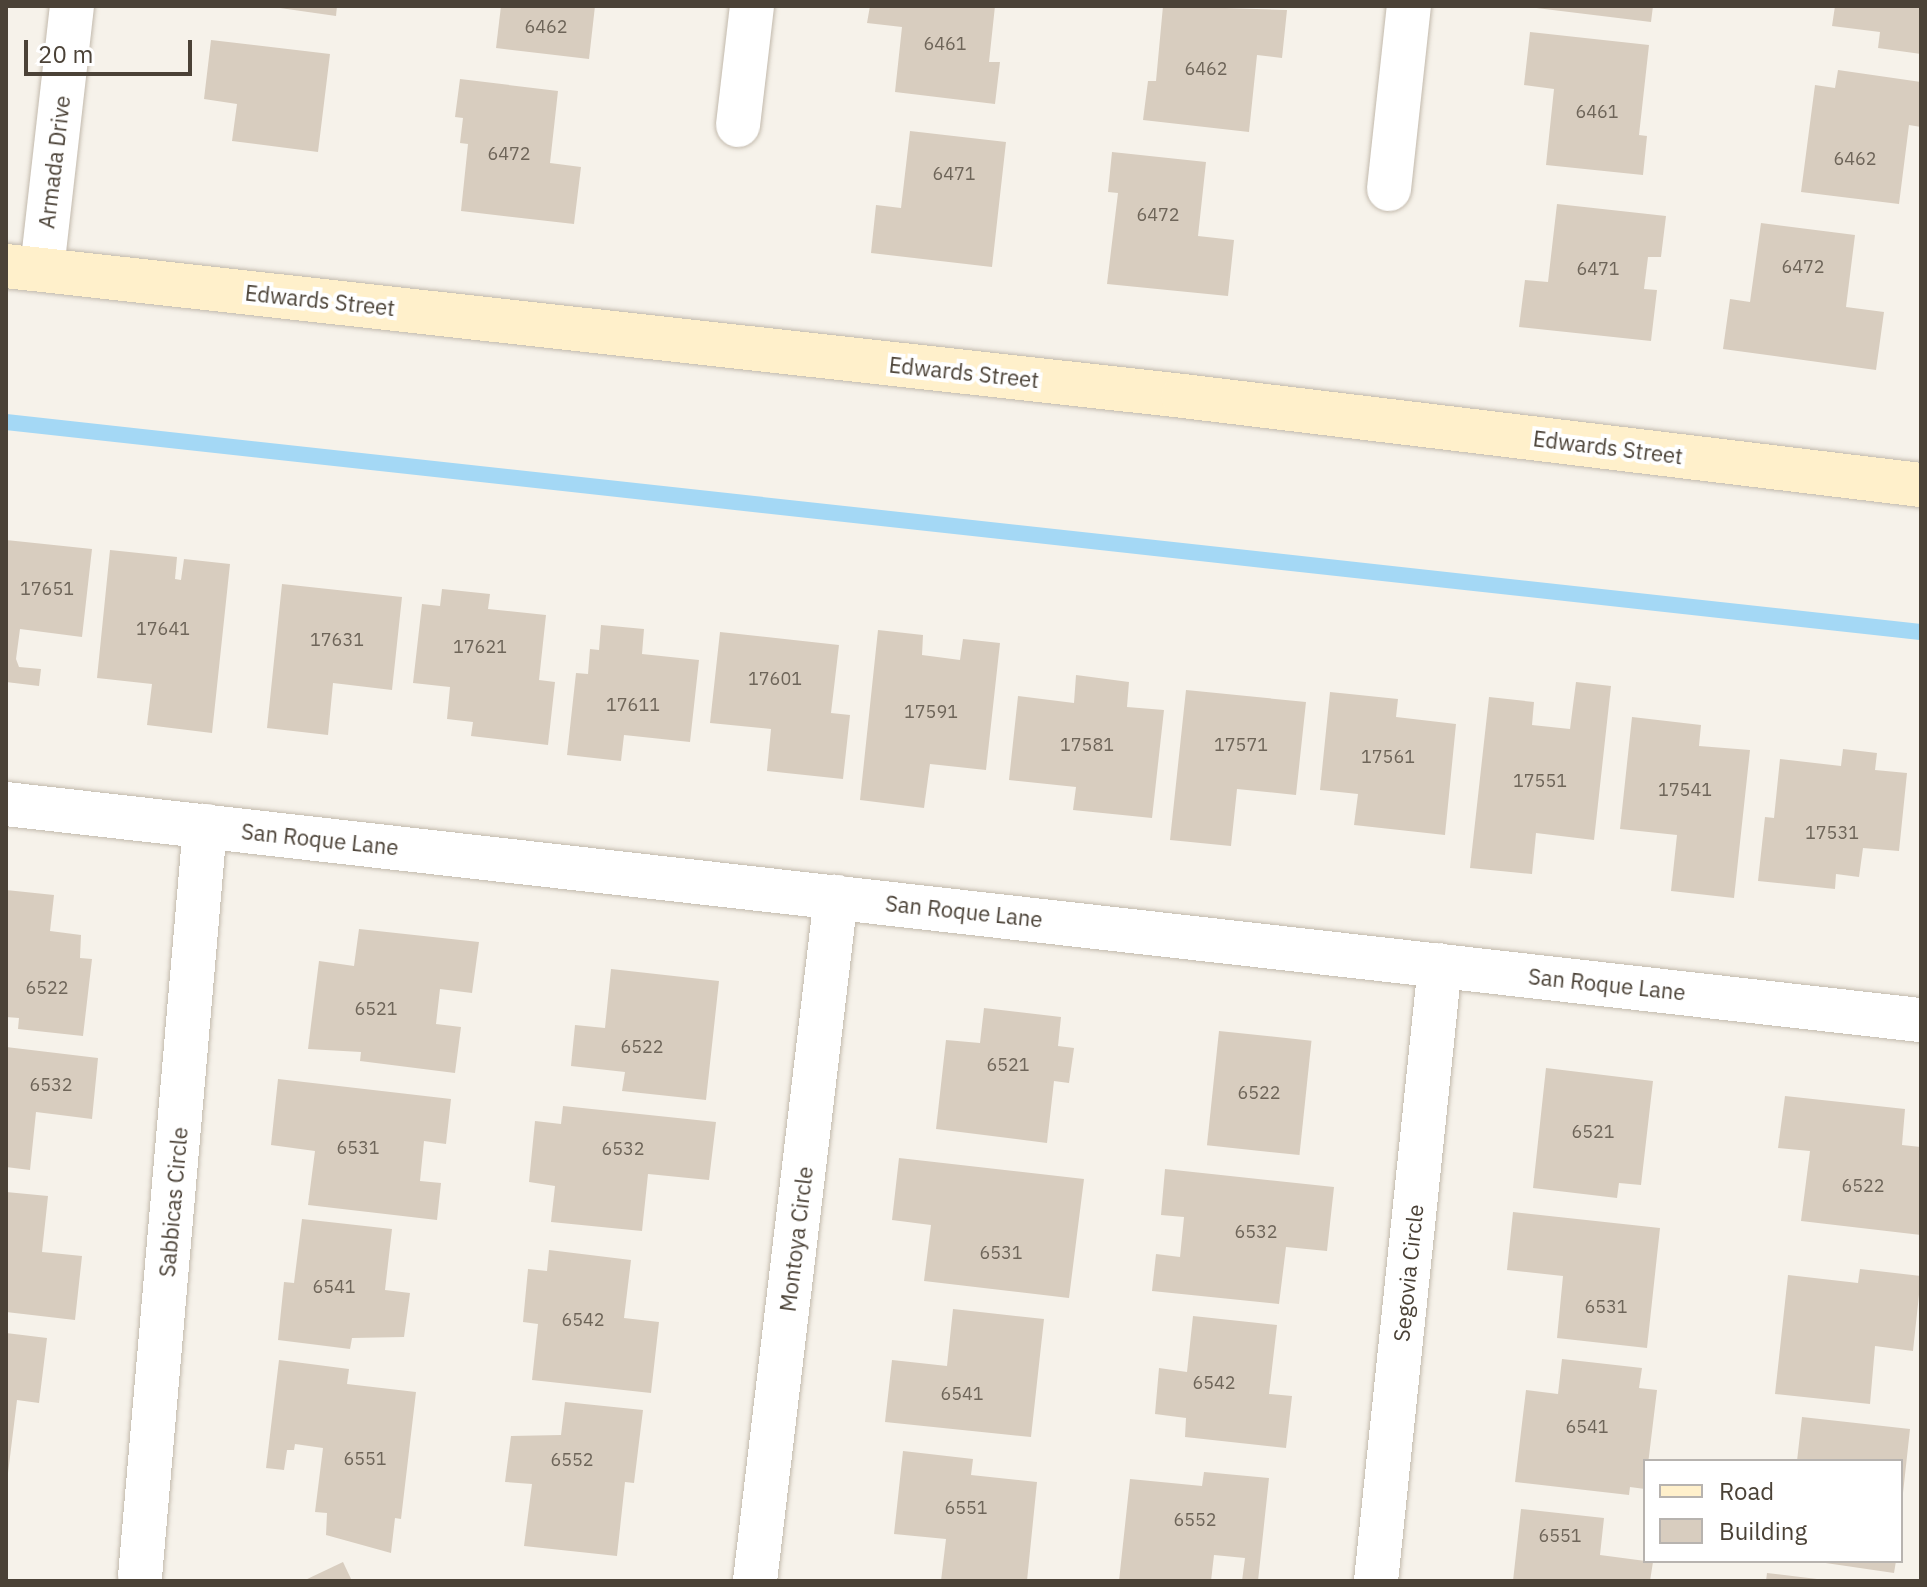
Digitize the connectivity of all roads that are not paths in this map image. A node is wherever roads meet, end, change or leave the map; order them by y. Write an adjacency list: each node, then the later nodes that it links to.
1 (72, 6): 6 (street, Armada Drive)
2 (752, 6): 4 (street)
3 (1409, 6): 5 (street)
4 (738, 125)
5 (1389, 189)
6 (24, 268): 7 (main road, Edwards Street)
7 (1921, 485)
8 (6, 804): 9 (street, San Roque Lane)
9 (205, 826): 10 (street, San Roque Lane); 13 (street, Sabbicas Circle)
10 (836, 897): 11 (street, San Roque Lane); 14 (street, Montoya Circle)
11 (1440, 965): 12 (street, San Roque Lane); 15 (street, Segovia Circle)
12 (1921, 1020)
13 (140, 1577)
14 (755, 1581)
15 (1376, 1581)

